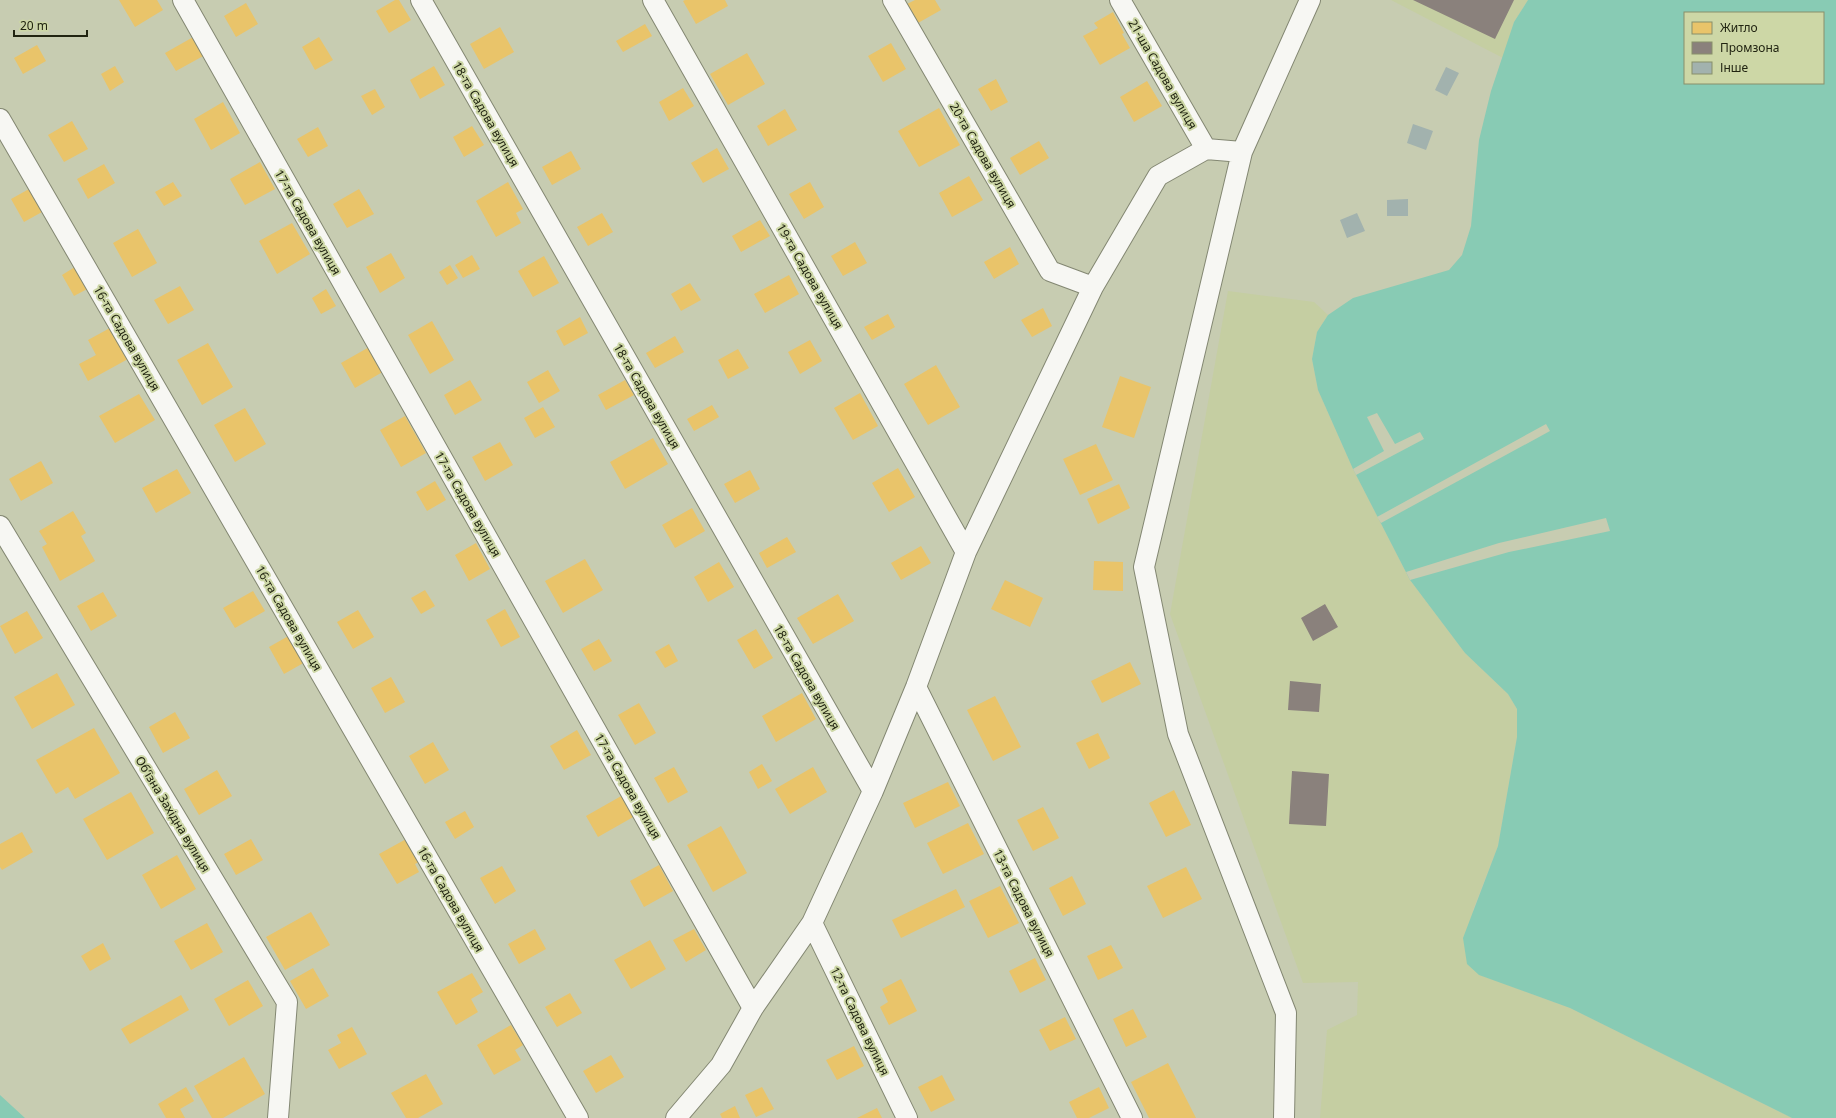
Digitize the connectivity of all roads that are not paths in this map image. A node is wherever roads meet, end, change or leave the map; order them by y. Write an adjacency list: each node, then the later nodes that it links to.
1 (183, 0): 16 (street, 17-та Садова вулиця)
2 (421, 0): 14 (street, 18-та Садова вулиця)
3 (653, 0): 12 (street, 19-та Садова вулиця)
4 (894, 0): 10 (street, 20-та Садова вулиця)
5 (1120, 0): 8 (street, 21-ша Садова вулиця)
6 (1310, 0): 9 (street)
7 (0, 119): 18 (street, 16-та Садова вулиця)
8 (1206, 149): 9 (street); 10 (street)
9 (1242, 152): 22 (street)
10 (1093, 287): 12 (street)
11 (0, 526): 17 (street, Обʼїзна Західна вулиця)
12 (966, 552): 13 (street)
13 (916, 687): 14 (street); 21 (street, 13-та Садова вулиця)
14 (872, 791): 15 (street)
15 (812, 923): 16 (street); 20 (street, 12-та Садова вулиця)
16 (753, 1008): 19 (street)
17 (278, 1118)
18 (578, 1118)
19 (676, 1118)
20 (907, 1118)
21 (1132, 1118)
22 (1284, 1118)

